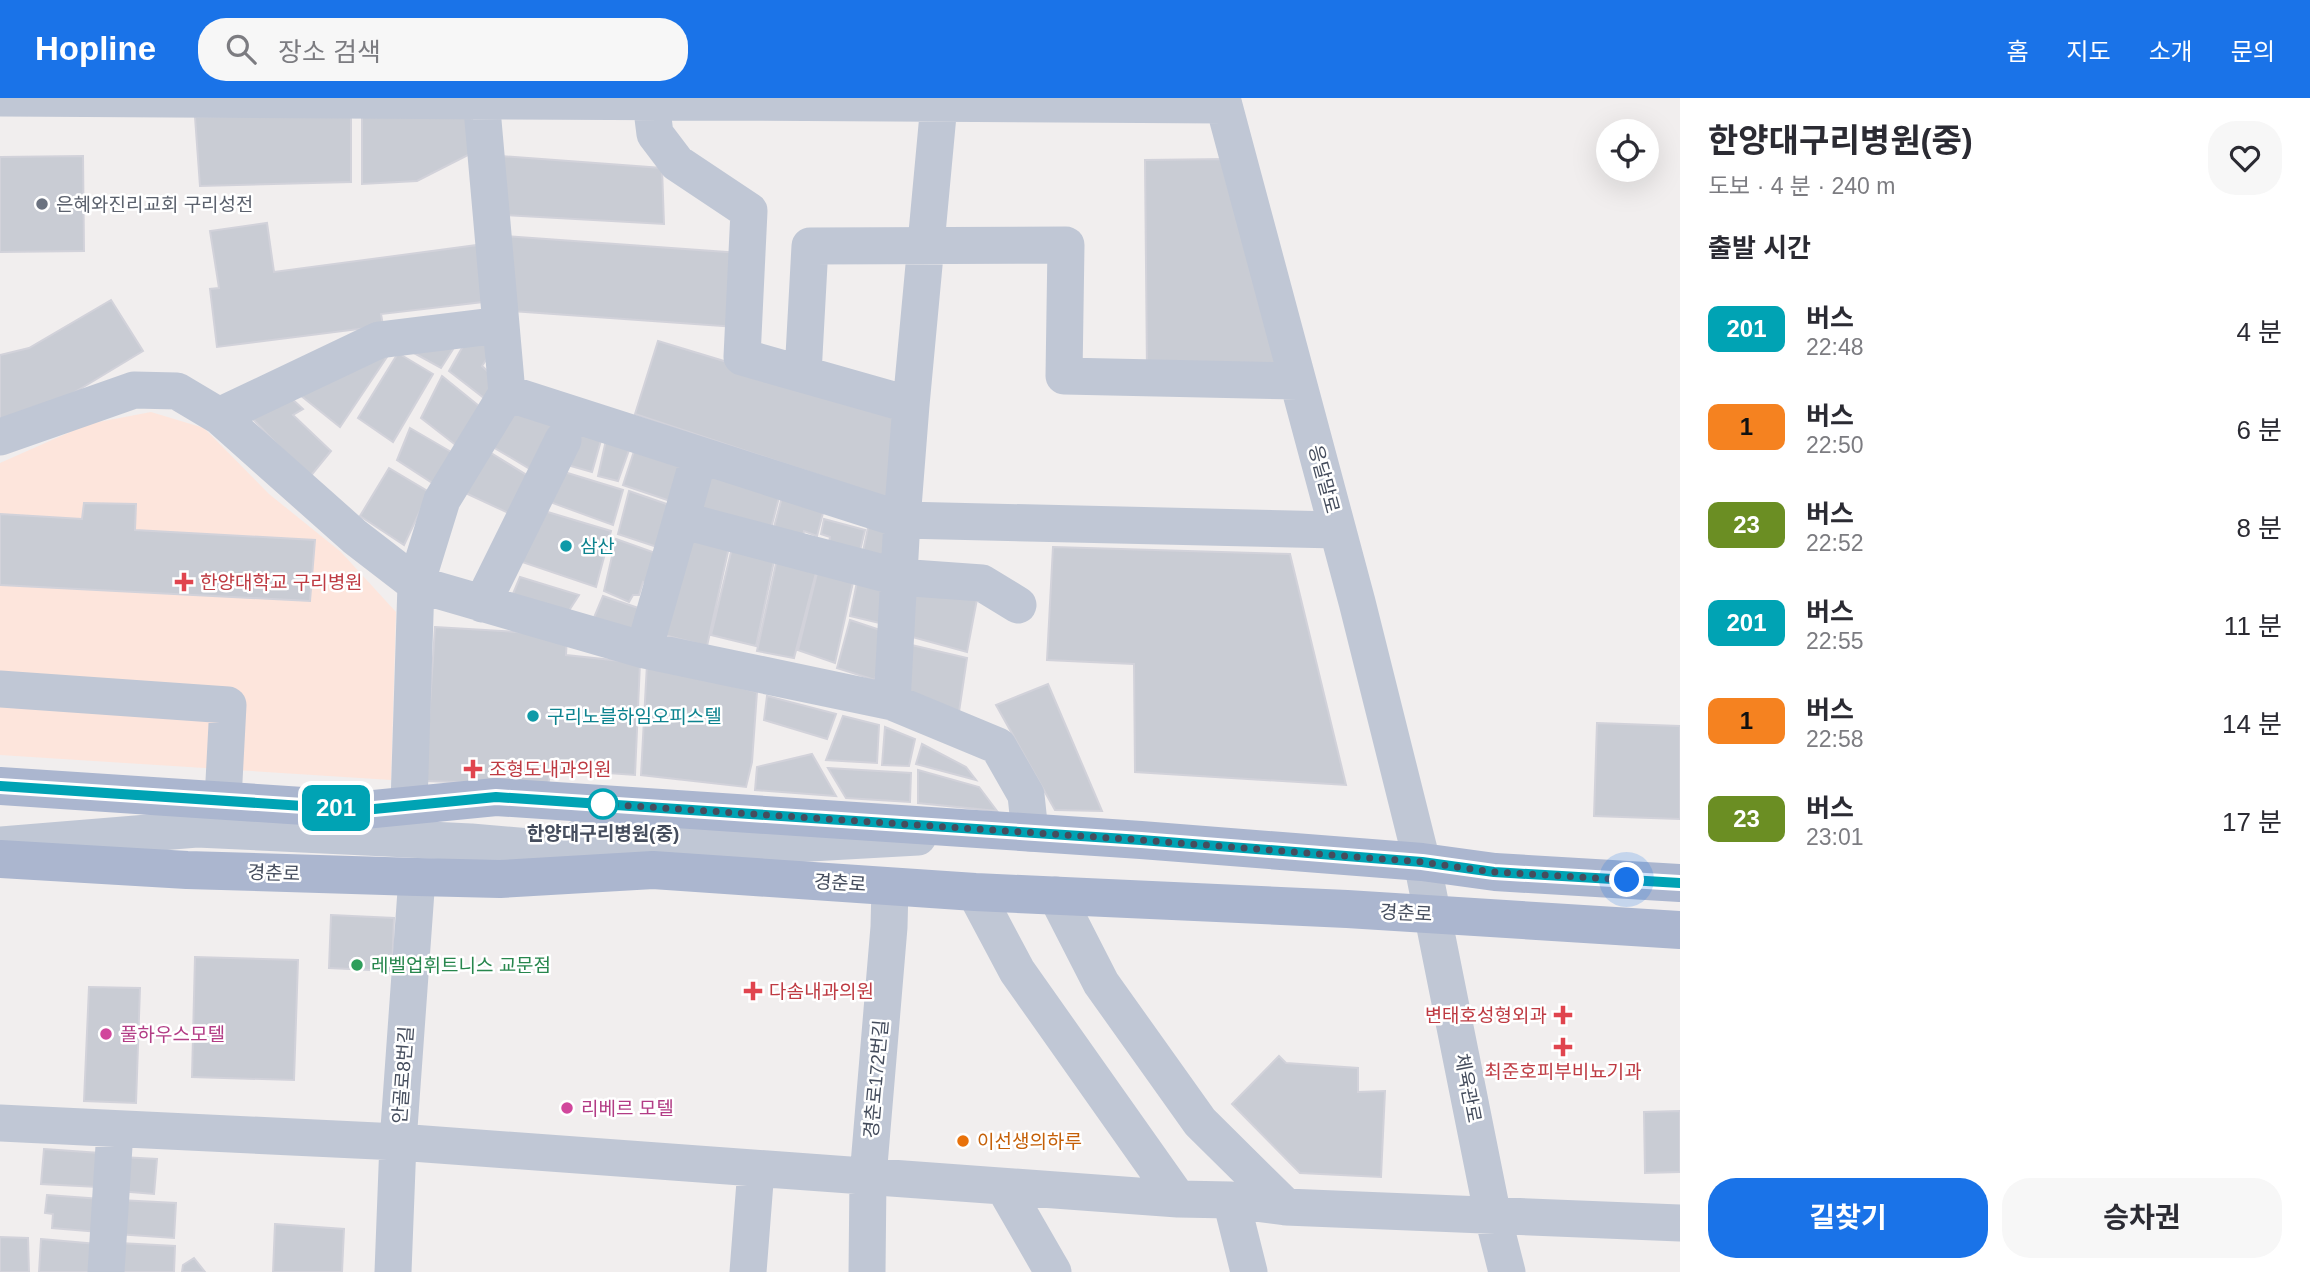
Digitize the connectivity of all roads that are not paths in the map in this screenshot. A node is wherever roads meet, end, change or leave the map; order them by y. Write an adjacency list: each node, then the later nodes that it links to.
1 (0, 98): 2 (street)
2 (88, 99): 3 (street)
3 (481, 100): 4 (street); 8 (street)
4 (651, 102): 6 (street); 9 (street)
5 (1223, 102): 6 (street); 10 (street, 응달말로)
6 (939, 104): 7 (street)
7 (927, 244): 9 (street); 10 (street); 12 (street)
8 (501, 325): 11 (street); 13 (street)
9 (803, 374): 12 (street)
10 (1297, 381): 19 (street, 응달말로)
11 (507, 393): 18 (street); 21 (street)
12 (911, 405): 18 (street)
13 (219, 416): 14 (street); 21 (street)
14 (0, 437)
15 (563, 440): 22 (street)
16 (694, 474): 17 (street)
17 (681, 520): 20 (street); 24 (street)
18 (902, 520): 19 (street); 20 (street)
19 (1337, 530): 35 (street, 응달말로)
20 (898, 577): 23 (street); 26 (street)
21 (416, 584): 22 (street); 29 (street)
22 (482, 604): 24 (street)
23 (1018, 605)
24 (644, 650): 26 (street)
25 (0, 689): 27 (street)
26 (892, 702): 32 (street)
27 (224, 781)
28 (0, 786): 30 (main road)
29 (409, 804): 30 (main road); 31 (main road)
30 (364, 810): 31 (street)
31 (971, 830): 32 (main road)
32 (1030, 833): 35 (main road)
33 (0, 845): 36 (street)
34 (0, 859): 37 (main road, 경춘로)
35 (1422, 862): 38 (main road); 42 (street, 체육관로)
36 (653, 870): 37 (main road, 경춘로); 39 (main road, 경춘로)
37 (417, 877): 46 (street, 안골로8번길)
38 (1680, 883)
39 (890, 887): 40 (main road, 경춘로); 48 (street, 경춘로172번길)
40 (975, 892): 41 (main road, 경춘로); 50 (street)
41 (1056, 895): 42 (main road, 경춘로); 52 (street)
42 (1433, 914): 43 (main road, 경춘로); 53 (street, 체육관로)
43 (1680, 930)
44 (0, 1123): 45 (street)
45 (115, 1130): 46 (street); 55 (street)
46 (398, 1142): 47 (street); 56 (street, 안골로8번길)
47 (756, 1169): 48 (street); 57 (street)
48 (868, 1177): 49 (street); 58 (street, 경춘로172번길)
49 (1004, 1187): 50 (street); 59 (street)
50 (1178, 1199): 51 (street)
51 (1231, 1200): 52 (street); 60 (street)
52 (1286, 1207): 53 (street)
53 (1493, 1217): 54 (street); 61 (street, 체육관로)
54 (1680, 1223)
55 (106, 1272)
56 (393, 1272)
57 (748, 1272)
58 (867, 1272)
59 (1053, 1272)
60 (1249, 1272)
61 (1507, 1272)

